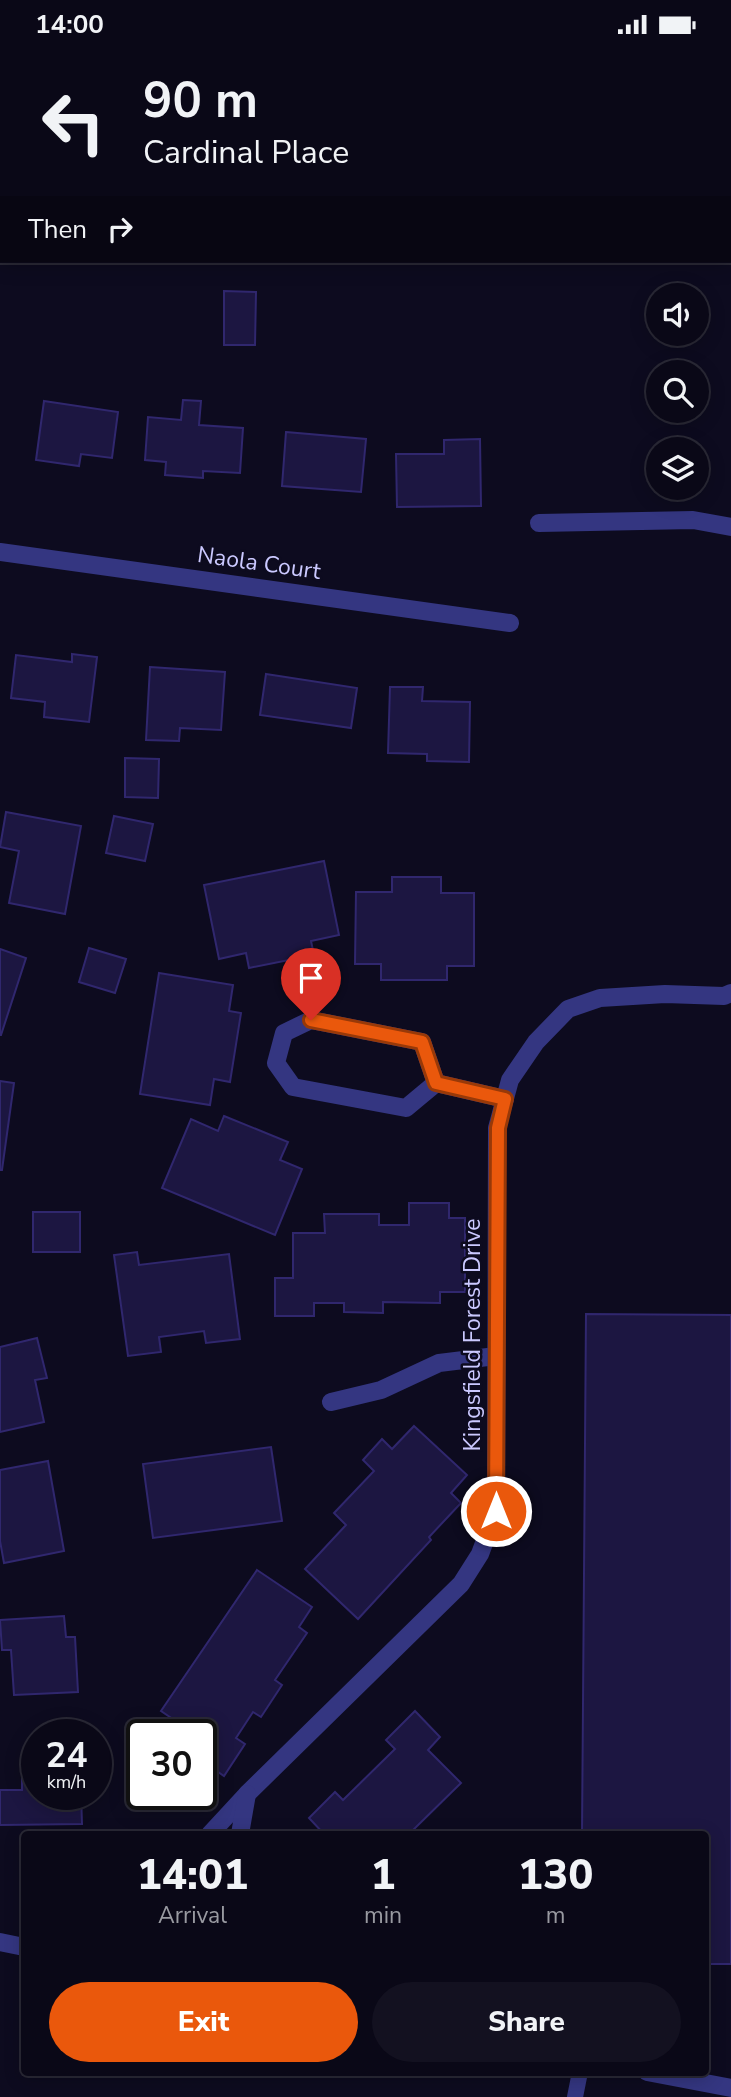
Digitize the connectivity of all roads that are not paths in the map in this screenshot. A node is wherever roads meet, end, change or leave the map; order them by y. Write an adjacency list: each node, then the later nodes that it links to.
1 (539, 523): 2 (street)
2 (731, 527)
3 (0, 552): 4 (street, Naola Court)
4 (510, 623)
5 (731, 993): 7 (street, Kingsfield Forest Drive)
6 (436, 1083): 6 (street); 7 (street)
7 (505, 1099): 8 (street, Kingsfield Forest Drive)
8 (496, 1356): 9 (street); 10 (street, Kingsfield Forest Drive)
9 (331, 1402)
10 (247, 1794): 11 (street, Kingsfield Forest Drive); 12 (street)
11 (212, 1831)
12 (241, 1831)
13 (0, 1942): 14 (street)
14 (21, 1946)
15 (579, 2076): 18 (lane)
16 (668, 2076): 17 (street)
17 (731, 2088)
18 (575, 2097)

